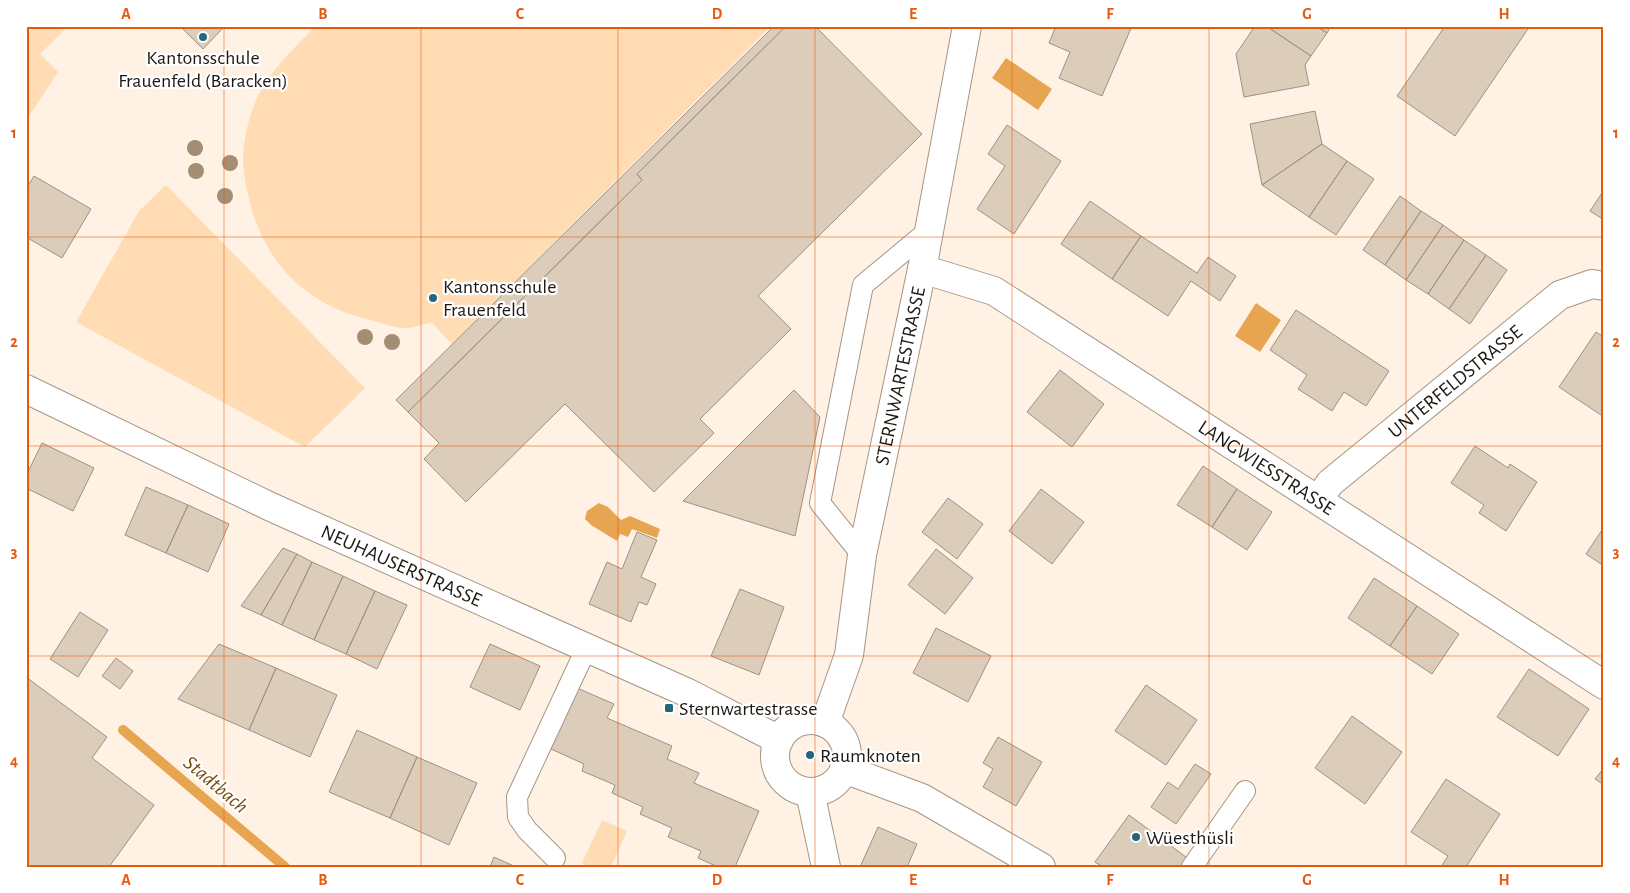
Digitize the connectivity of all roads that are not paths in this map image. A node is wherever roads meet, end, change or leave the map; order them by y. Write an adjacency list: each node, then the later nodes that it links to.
1 (967, 26): 2 (street, STERNWARTESTRASSE)
2 (928, 231): 3 (street, STERNWARTESTRASSE); 7 (lane)
3 (922, 269): 6 (street, LANGWIESSTRASSE); 7 (street, STERNWARTESTRASSE)
4 (1604, 286): 6 (street, UNTERFELDSTRASSE)
5 (26, 389): 8 (street, NEUHAUSERSTRASSE)
6 (1318, 500): 9 (street, LANGWIESSTRASSE)
7 (862, 555): 10 (street, STERNWARTESTRASSE)
8 (587, 647): 11 (street, NEUHAUSERSTRASSE); 15 (lane)
9 (1604, 685)
10 (825, 723): 11 (street); 12 (street)
11 (778, 740): 14 (street)
12 (844, 769): 14 (street); 17 (street)
13 (1245, 791): 18 (lane)
14 (810, 792): 16 (street)
15 (555, 858)
16 (826, 867)
17 (1041, 867)
18 (1192, 867)

